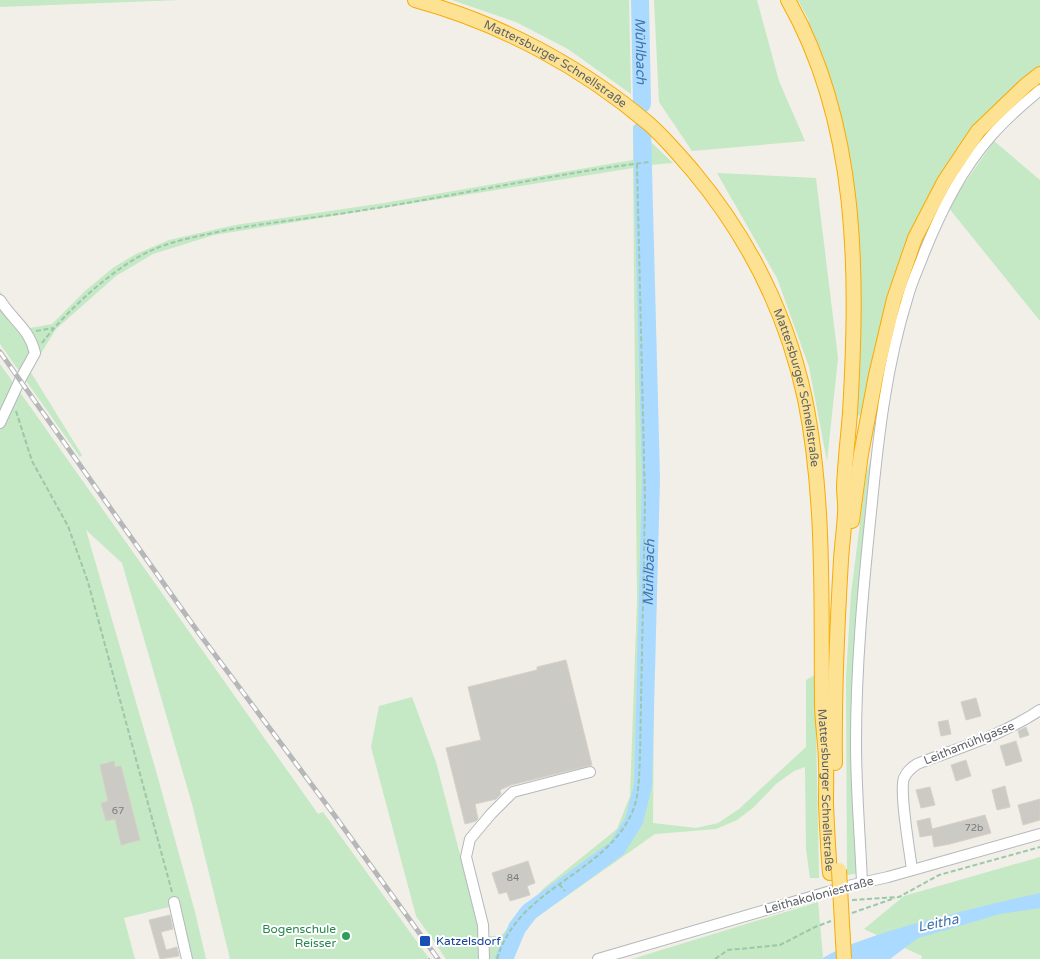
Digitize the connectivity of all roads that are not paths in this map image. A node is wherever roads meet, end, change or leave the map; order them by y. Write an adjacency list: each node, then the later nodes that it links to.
1 (415, 0): 10 (highway, Mattersburger Schnellstraße)
2 (788, 0): 7 (highway, Mattersburger Schnellstraße)
3 (1040, 74): 8 (highway)
4 (1040, 90): 15 (street)
5 (0, 300): 6 (street)
6 (0, 423)
7 (844, 489): 8 (highway, Mattersburger Schnellstraße); 10 (highway)
8 (840, 585): 14 (highway, Mattersburger Schnellstraße)
9 (1040, 710): 13 (street, Leithamühlgasse)
10 (825, 746): 14 (highway, Mattersburger Schnellstraße)
11 (590, 772): 18 (street)
12 (1040, 834): 13 (street, Leithakoloniestraße)
13 (912, 870): 15 (street, Leithakoloniestraße)
14 (834, 872): 20 (highway, Mattersburger Schnellstraße); 21 (highway, Mattersburger Schnellstraße, bridge)
15 (862, 882): 19 (street, Leithakoloniestraße)
16 (174, 902): 17 (street)
17 (187, 959)
18 (484, 959)
19 (598, 959)
20 (835, 959)
21 (844, 959)

